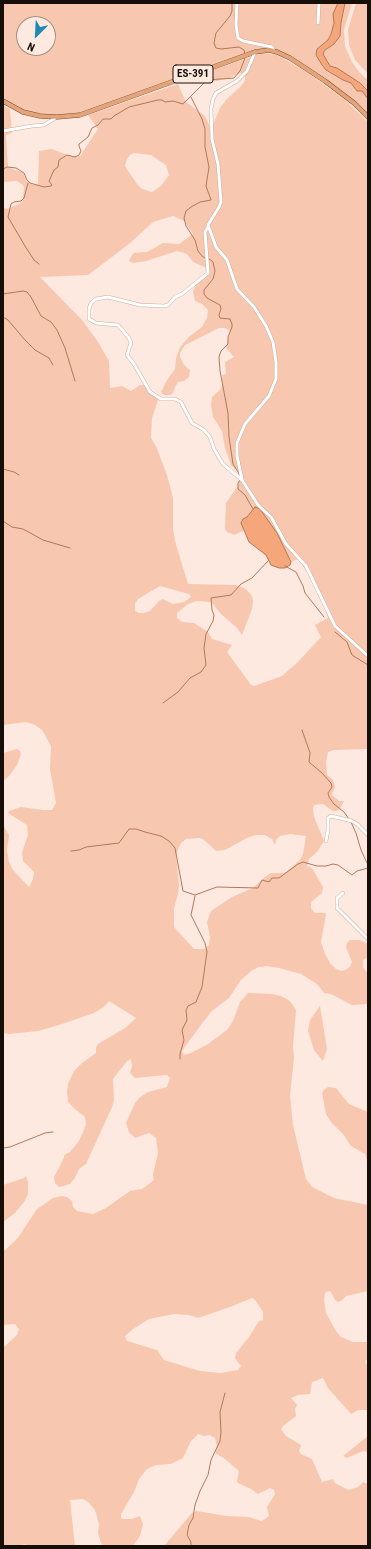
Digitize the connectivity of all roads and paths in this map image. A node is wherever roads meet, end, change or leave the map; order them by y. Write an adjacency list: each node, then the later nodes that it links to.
1 (237, 3): 4 (street)
2 (319, 3): 3 (street)
3 (318, 23)
4 (274, 51): 5 (main road, ES-391); 8 (main road, ES-391)
5 (255, 52): 7 (main road, ES-391); 10 (street)
6 (3, 101): 7 (main road, ES-391)
7 (57, 117): 9 (street)
8 (368, 117)
9 (3, 131)
10 (208, 228): 11 (street); 11 (street)
11 (242, 480): 12 (street)
12 (368, 656)
13 (368, 835): 14 (street)
14 (326, 841)
15 (344, 892): 16 (street)
16 (368, 939)

